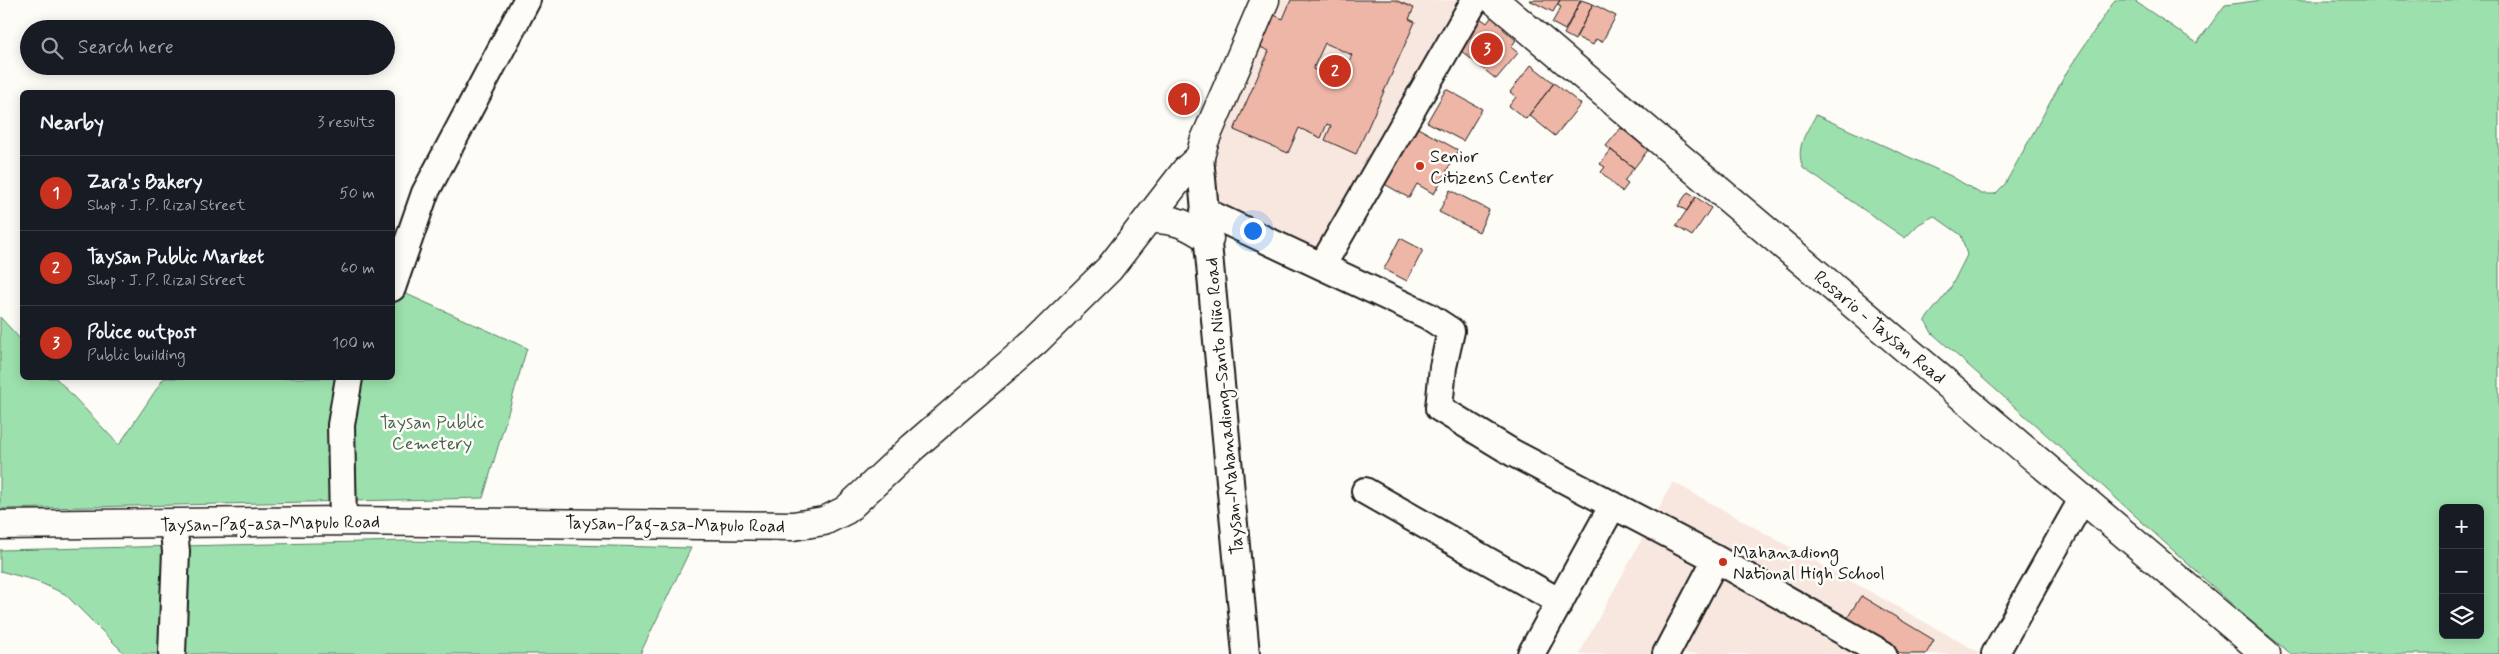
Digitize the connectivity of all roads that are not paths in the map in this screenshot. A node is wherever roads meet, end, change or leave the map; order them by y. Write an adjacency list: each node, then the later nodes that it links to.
1 (527, 0): 10 (street)
2 (1265, 0): 5 (main road)
3 (1475, 0): 9 (street)
4 (1494, 0): 13 (main road, Rosario - Taysan Road)
5 (1200, 157): 6 (street, Taysan-Mahanadiong-Santo Niño Road); 7 (main road, Taysan-Pag-asa-Mapulo Road)
6 (1204, 211): 8 (street, Taysan-Mahanadiong-Santo Niño Road); 9 (street)
7 (1149, 218): 8 (main road); 15 (main road, Taysan-Pag-asa-Mapulo Road)
8 (1210, 239): 21 (street, Taysan-Mahanadiong-Santo Niño Road)
9 (1322, 266): 14 (street)
10 (395, 282)
11 (349, 380): 15 (street)
12 (1365, 492): 19 (street)
13 (2082, 498): 25 (street); 26 (main road, Rosario - Taysan Road)
14 (1624, 510): 18 (street); 19 (street)
15 (343, 521): 16 (main road, Taysan-Pag-asa-Mapulo Road)
16 (173, 524): 17 (main road, Taysan-Pag-asa-Mapulo Road); 20 (street)
17 (0, 525)
18 (1716, 559): 23 (street); 24 (street)
19 (1560, 602): 22 (street)
20 (172, 653)
21 (1246, 654)
22 (1531, 654)
23 (1666, 654)
24 (1883, 654)
25 (1995, 654)
26 (2266, 654)

